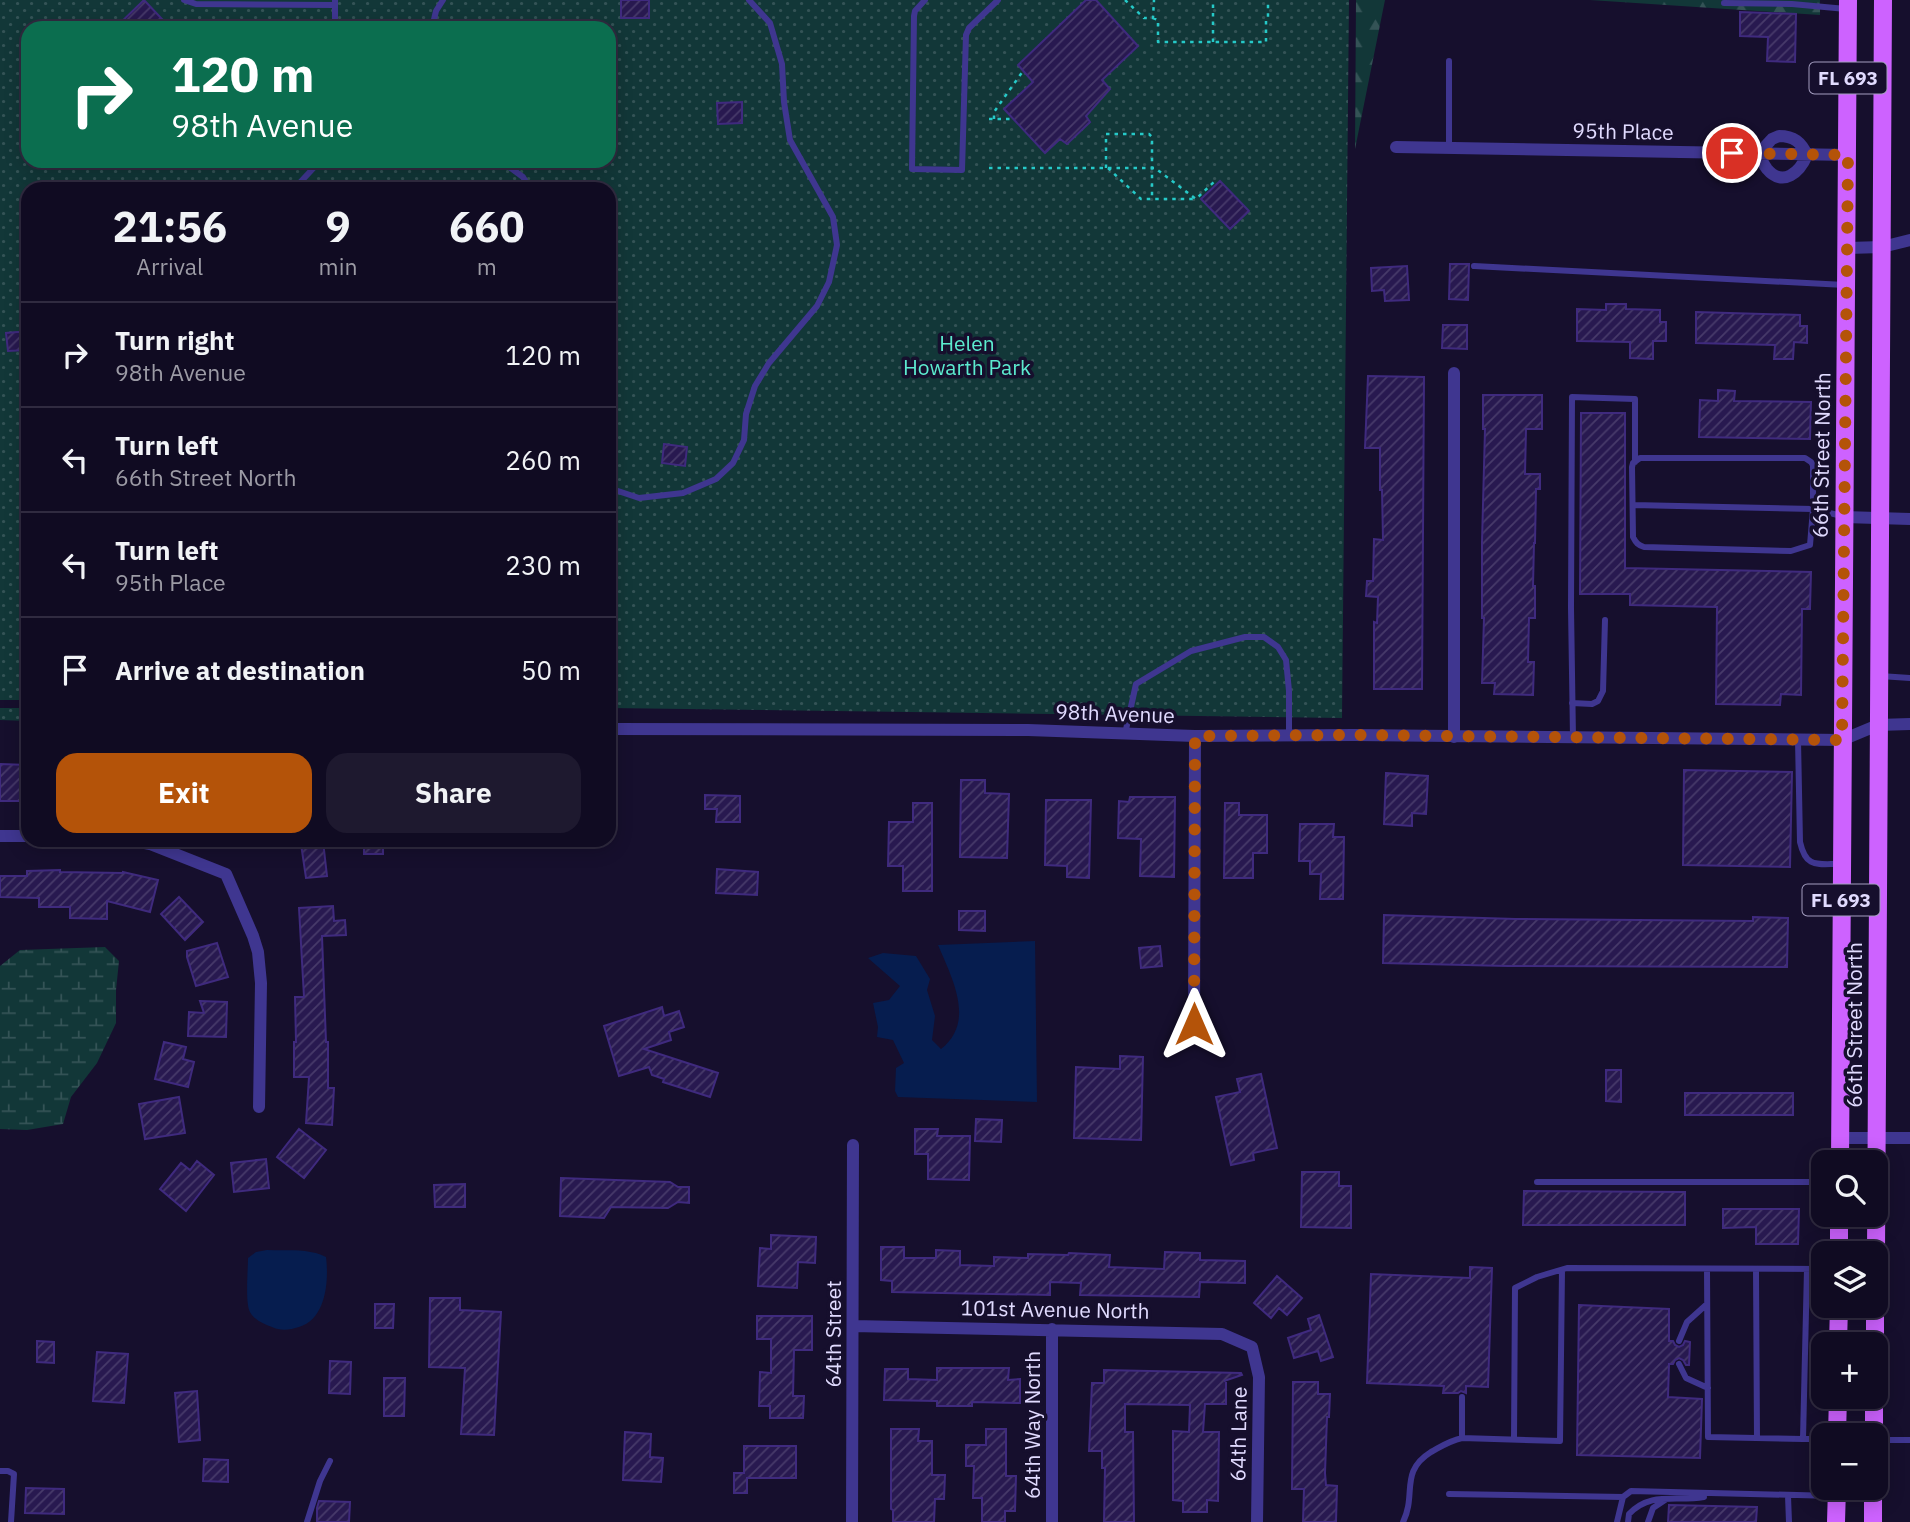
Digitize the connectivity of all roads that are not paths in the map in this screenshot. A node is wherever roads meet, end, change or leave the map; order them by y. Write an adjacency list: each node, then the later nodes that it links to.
1 (184, 0): 7 (lane)
2 (443, 0): 11 (lane)
3 (749, 0): 29 (lane)
4 (925, 0): 5 (lane)
5 (998, 0)
6 (1883, 0): 23 (main road, 66th Street North / FL 693)
7 (335, 2): 10 (lane)
8 (1724, 3): 9 (lane)
9 (1848, 4): 17 (main road, 66th Street North / FL 693)
10 (335, 21)
11 (434, 21)
12 (1449, 61): 14 (lane)
13 (1396, 147): 14 (street, 95th Place)
14 (1449, 148): 15 (street, 95th Place)
15 (1758, 153): 16 (street, 95th Place); 16 (street); 16 (street)
16 (1807, 155): 17 (street, 95th Place)
17 (1848, 155): 24 (main road, 66th Street North / FL 693)
18 (314, 168): 20 (lane)
19 (511, 168): 21 (lane)
20 (300, 182)
21 (526, 182)
22 (1910, 240): 23 (street)
23 (1882, 247): 24 (street); 33 (main road, 66th Street North / FL 693)
24 (1848, 248): 26 (main road, 66th Street North / FL 693)
25 (1474, 266): 26 (lane)
26 (1847, 285): 32 (main road, 66th Street North / FL 693)
27 (1454, 373): 45 (street)
28 (1635, 462): 30 (lane); 31 (lane); 38 (lane)
29 (616, 490)
30 (1633, 505): 31 (lane); 31 (lane)
31 (1813, 509): 32 (lane)
32 (1844, 517): 33 (street); 48 (main road, 66th Street North / FL 693)
33 (1881, 518): 34 (street); 36 (main road, 66th Street North / FL 693)
34 (1910, 519)
35 (1605, 620): 38 (lane)
36 (1879, 676): 37 (lane); 40 (main road, 66th Street North / FL 693)
37 (1910, 678)
38 (1572, 703): 46 (lane)
39 (1910, 724): 40 (street, 98th Avenue)
40 (1878, 725): 48 (street, 98th Avenue); 56 (main road, 66th Street North / FL 693)
41 (616, 729): 42 (street, 98th Avenue)
42 (1125, 734): 43 (street, 98th Avenue); 44 (lane)
43 (1195, 736): 44 (street, 98th Avenue); 53 (street)
44 (1289, 736): 45 (street, 98th Avenue)
45 (1454, 737): 46 (street, 98th Avenue)
46 (1573, 738): 47 (street, 98th Avenue)
47 (1798, 740): 48 (street, 98th Avenue); 52 (lane)
48 (1842, 740): 52 (main road, 66th Street North / FL 693)
49 (0, 835): 50 (street)
50 (21, 836)
51 (158, 847): 54 (street)
52 (1841, 864): 55 (main road, 66th Street North / FL 693)
53 (1194, 1024)
54 (259, 1107)
55 (1840, 1138): 56 (street); 59 (main road, 66th Street North / FL 693)
56 (1877, 1138): 57 (street); 62 (main road, 66th Street North / FL 693)
57 (1910, 1138)
58 (853, 1145): 69 (street, 64th Street)
59 (1840, 1150)
60 (1537, 1182): 61 (lane)
61 (1811, 1182)
62 (1876, 1241)
63 (1707, 1269): 64 (lane); 67 (lane); 68 (lane)
64 (1756, 1269): 65 (lane); 77 (lane)
65 (1807, 1269): 66 (lane); 79 (lane)
66 (1811, 1269)
67 (1562, 1270): 78 (lane); 78 (lane)
68 (1707, 1304): 71 (lane); 74 (lane)
69 (853, 1326): 70 (street, 101st Avenue North); 95 (street, 64th Street)
70 (1052, 1329): 72 (street, 101st Avenue North); 96 (street, 64th Way North)
71 (1679, 1341)
72 (1252, 1347): 97 (street, 64th Lane)
73 (1679, 1364): 74 (lane)
74 (1708, 1388): 77 (lane)
75 (1461, 1396): 76 (lane)
76 (1461, 1438): 78 (lane); 98 (lane)
77 (1757, 1438): 79 (lane)
78 (1514, 1439)
79 (1803, 1439): 80 (lane)
80 (1811, 1439)
81 (1888, 1440): 82 (lane)
82 (1910, 1440)
83 (330, 1461): 94 (lane)
84 (0, 1471): 93 (lane)
85 (1448, 1494): 89 (lane)
86 (1811, 1494): 88 (lane)
87 (1716, 1495): 88 (lane); 89 (lane); 90 (lane)
88 (1788, 1496): 102 (lane)
89 (1623, 1497): 99 (lane)
90 (1667, 1499): 100 (lane); 101 (lane)
91 (1837, 1500): 103 (main road)
92 (1873, 1500): 104 (main road)
93 (11, 1522)
94 (307, 1522)
95 (852, 1522)
96 (1052, 1522)
97 (1257, 1522)
98 (1403, 1522)
99 (1617, 1522)
100 (1628, 1522)
101 (1648, 1522)
102 (1788, 1522)
103 (1836, 1522)
104 (1873, 1522)

